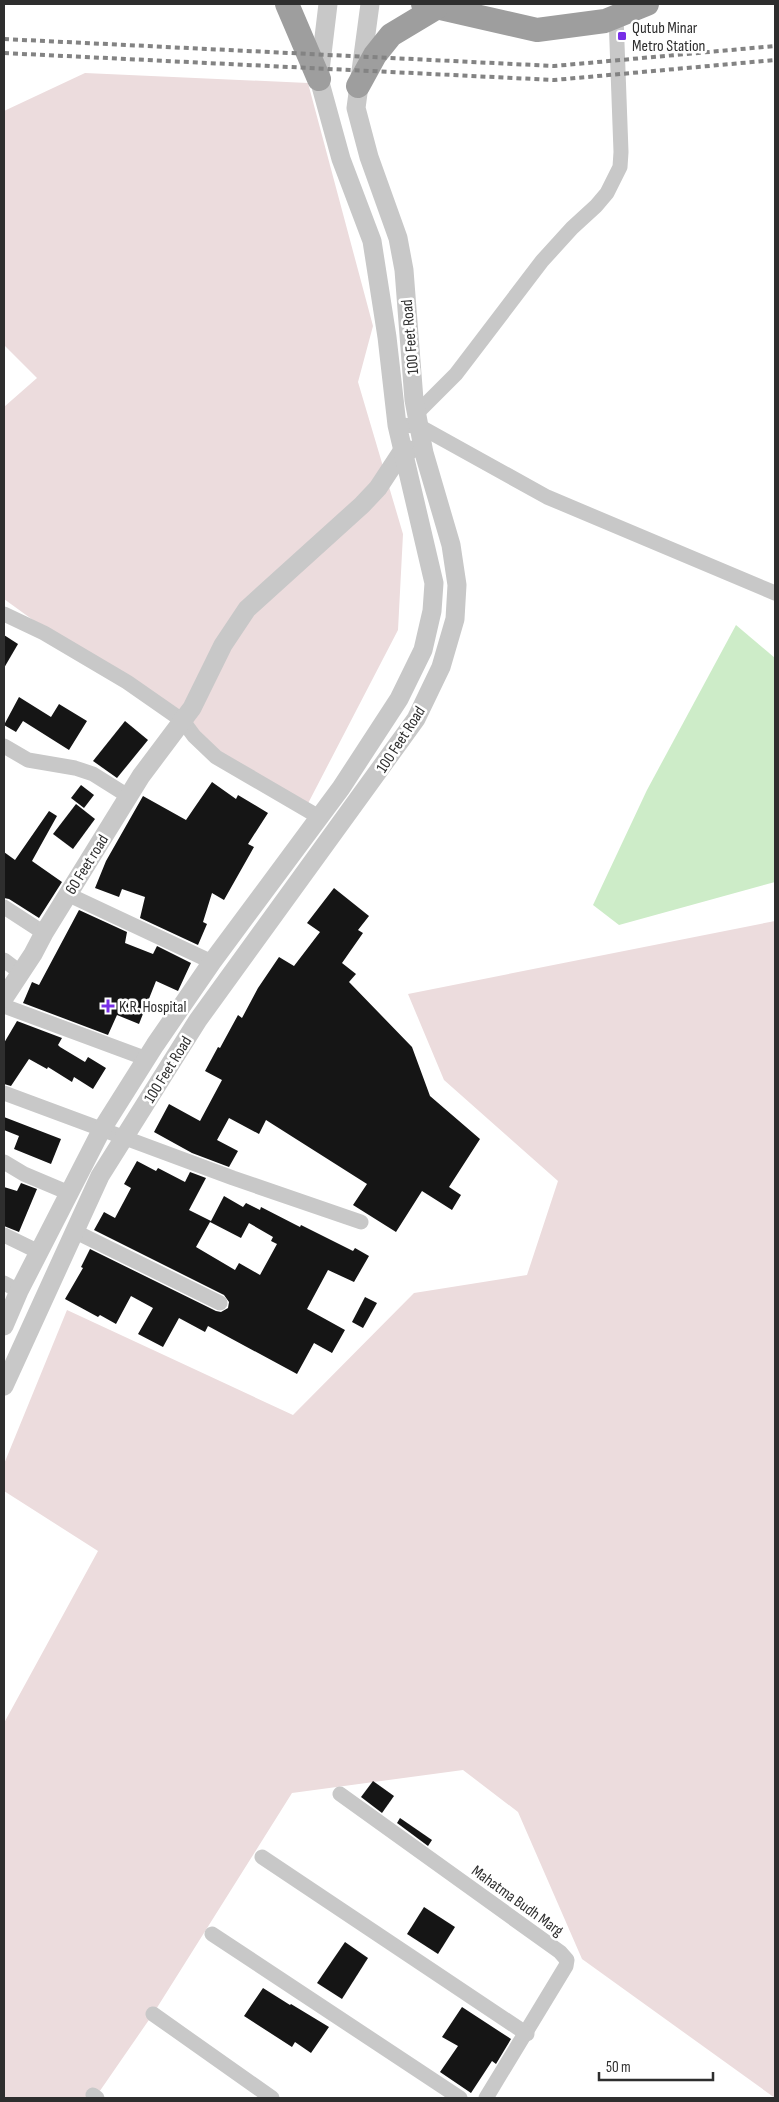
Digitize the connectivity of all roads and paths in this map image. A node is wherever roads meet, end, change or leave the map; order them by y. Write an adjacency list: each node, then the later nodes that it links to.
1 (287, 4): 7 (highway)
2 (328, 4): 7 (street, 100 Feet Road)
3 (370, 4): 8 (street, 100 Feet Road)
4 (647, 4): 6 (highway)
5 (430, 6): 6 (highway); 8 (highway)
6 (616, 16): 9 (street)
7 (319, 79): 10 (street, 100 Feet Road)
8 (358, 86): 9 (street, 100 Feet Road)
9 (418, 419): 10 (street); 11 (street, 100 Feet Road); 13 (street)
10 (397, 425): 12 (street, 100 Feet Road)
11 (423, 448): 12 (street); 30 (street, 100 Feet Road)
12 (403, 450): 15 (street, 60 Feet road); 18 (street, 100 Feet Road)
13 (775, 593)
14 (4, 614): 15 (street)
15 (178, 727): 17 (street, 60 Feet road); 18 (street)
16 (4, 746): 17 (street)
17 (128, 796): 19 (street, 60 Feet road)
18 (319, 817): 23 (street, 100 Feet Road)
19 (67, 894): 21 (street, 60 Feet road); 23 (street)
20 (4, 907): 21 (street)
21 (44, 932): 24 (street, 60 Feet road)
22 (4, 960): 24 (street)
23 (212, 962): 27 (street, 100 Feet Road)
24 (21, 973): 25 (street, 60 Feet road)
25 (4, 998)
26 (4, 1006): 27 (street)
27 (146, 1059): 29 (street, 100 Feet Road)
28 (4, 1093): 29 (street)
29 (102, 1129): 30 (street); 32 (street, 100 Feet Road)
30 (124, 1138): 33 (street); 34 (street, 100 Feet Road)
31 (4, 1162): 32 (street)
32 (69, 1193): 36 (street, 100 Feet Road)
33 (361, 1222)
34 (74, 1231): 38 (street); 40 (street, 100 Feet Road)
35 (4, 1234): 36 (street)
36 (39, 1252): 37 (street, 100 Feet Road)
37 (11, 1287): 39 (street, 100 Feet Road)
38 (220, 1303)
39 (4, 1326)
40 (4, 1386)
41 (340, 1794): 45 (street, Mahatma Budh Marg)
42 (262, 1857): 45 (street)
43 (212, 1934): 47 (street)
44 (153, 2014): 46 (street)
45 (527, 2034): 48 (street, Mahatma Budh Marg)
46 (272, 2098)
47 (460, 2098)
48 (486, 2098)

